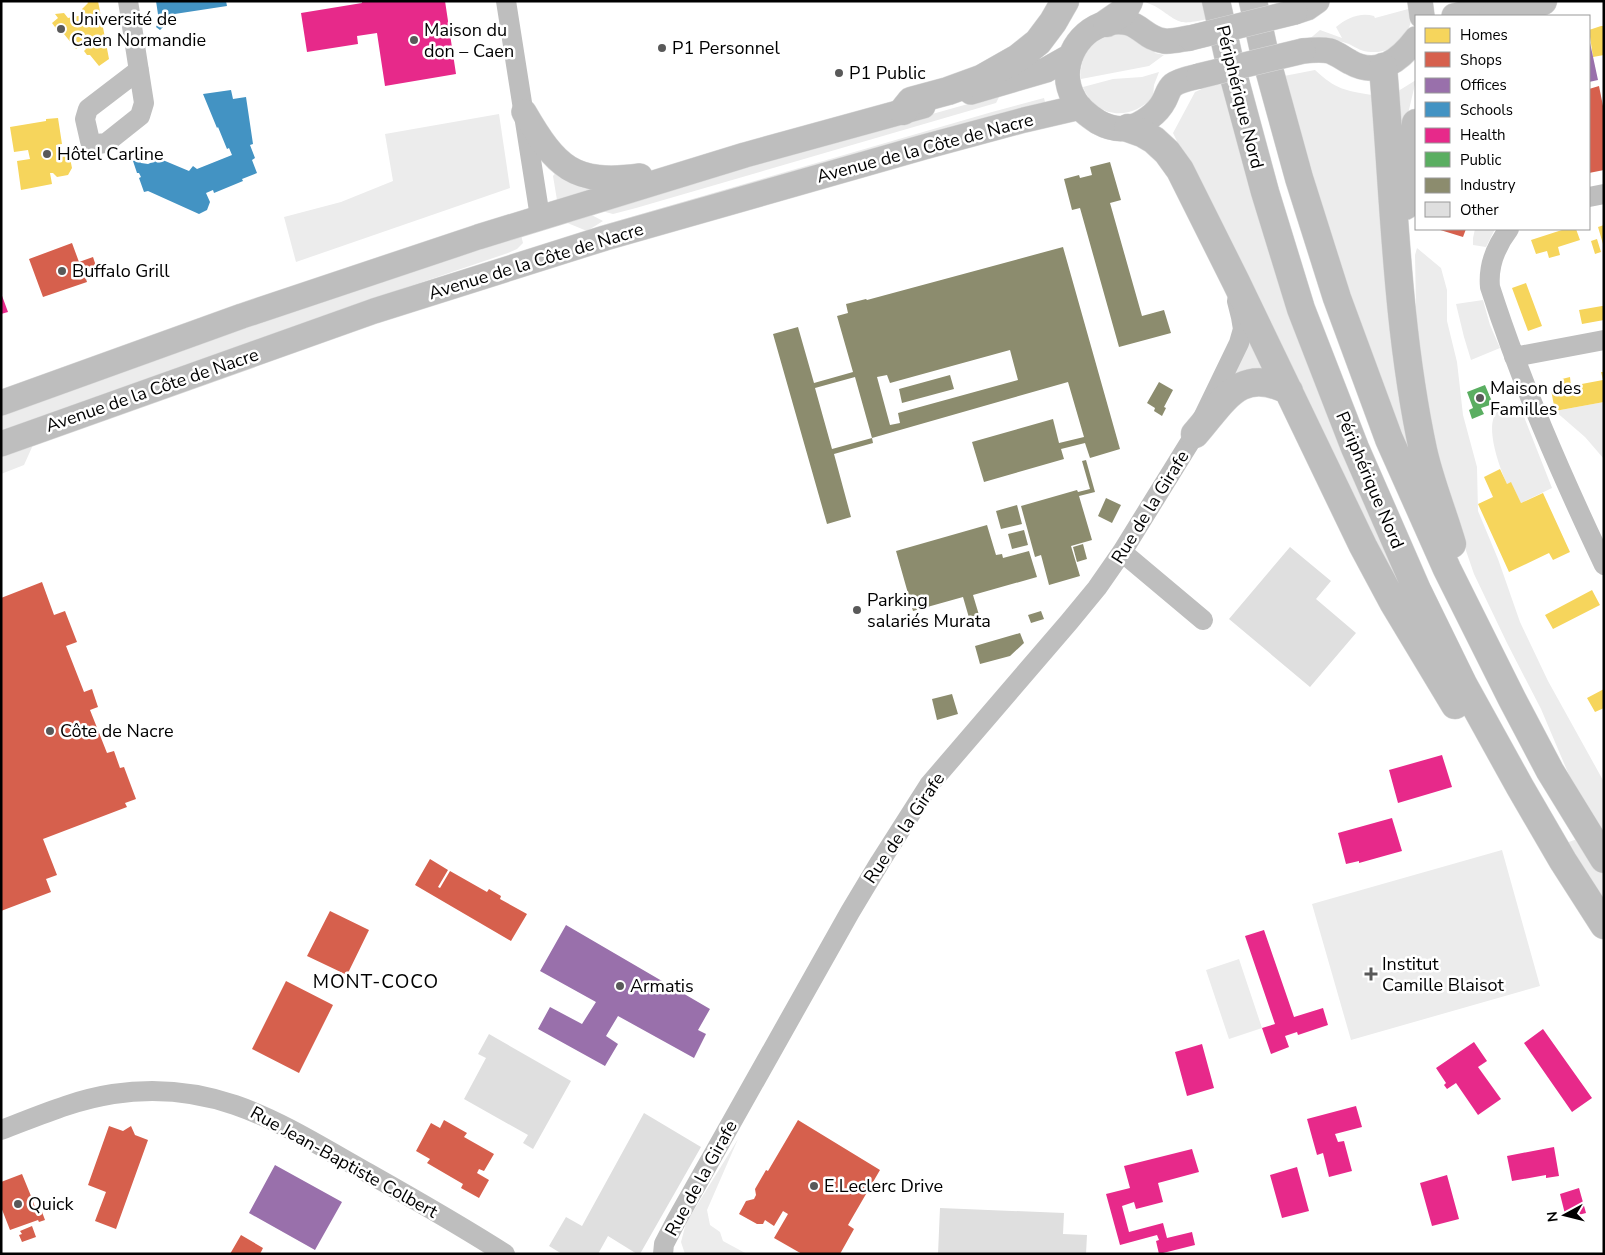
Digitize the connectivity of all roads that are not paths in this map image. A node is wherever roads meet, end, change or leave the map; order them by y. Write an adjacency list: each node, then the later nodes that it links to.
1 (128, 1): 16 (street)
2 (506, 1): 19 (street)
3 (1065, 1): 18 (highway)
4 (1129, 1): 12 (highway)
5 (1216, 1): 42 (highway, Périphérique Nord)
6 (1253, 1): 40 (highway, Périphérique Nord)
7 (1317, 1): 12 (main road, bridge)
8 (1522, 1): 10 (main road)
9 (1543, 1): 11 (highway)
10 (1458, 15)
11 (1495, 15)
12 (1107, 23): 14 (main road)
13 (1415, 40): 15 (main road)
14 (1069, 57): 17 (main road); 18 (main road)
15 (1383, 67): 20 (main road, bridge); 28 (highway)
16 (139, 70)
17 (1073, 93): 20 (main road); 27 (main road, Avenue de la Côte de Nacre)
18 (903, 111): 22 (main road)
19 (524, 112): 22 (main road); 25 (street)
20 (1128, 128): 29 (highway)
21 (1415, 132): 28 (highway)
22 (745, 154): 25 (main road)
23 (1604, 194): 24 (street)
24 (1590, 197)
25 (540, 217): 27 (main road); 30 (main road); 34 (main road)
26 (1508, 230): 32 (street)
27 (605, 238): 30 (main road, Avenue de la Côte de Nacre)
28 (1399, 272): 40 (highway)
29 (1236, 282): 33 (highway); 35 (street, Rue de la Girafe)
30 (374, 311): 36 (main road, Avenue de la Côte de Nacre)
31 (1604, 340): 32 (street)
32 (1514, 357): 38 (street)
33 (1289, 391): 35 (highway); 42 (highway)
34 (1, 403)
35 (1195, 434): 37 (street, Rue de la Girafe)
36 (1, 444)
37 (1122, 552): 39 (street); 46 (street, Rue de la Girafe)
38 (1604, 565)
39 (1203, 620)
40 (1512, 699): 41 (highway, Périphérique Nord)
41 (1604, 860)
42 (1563, 861): 43 (highway, Périphérique Nord)
43 (1604, 925)
44 (1, 1130): 45 (street, Rue Jean-Baptiste Colbert)
45 (505, 1254)
46 (663, 1254)

